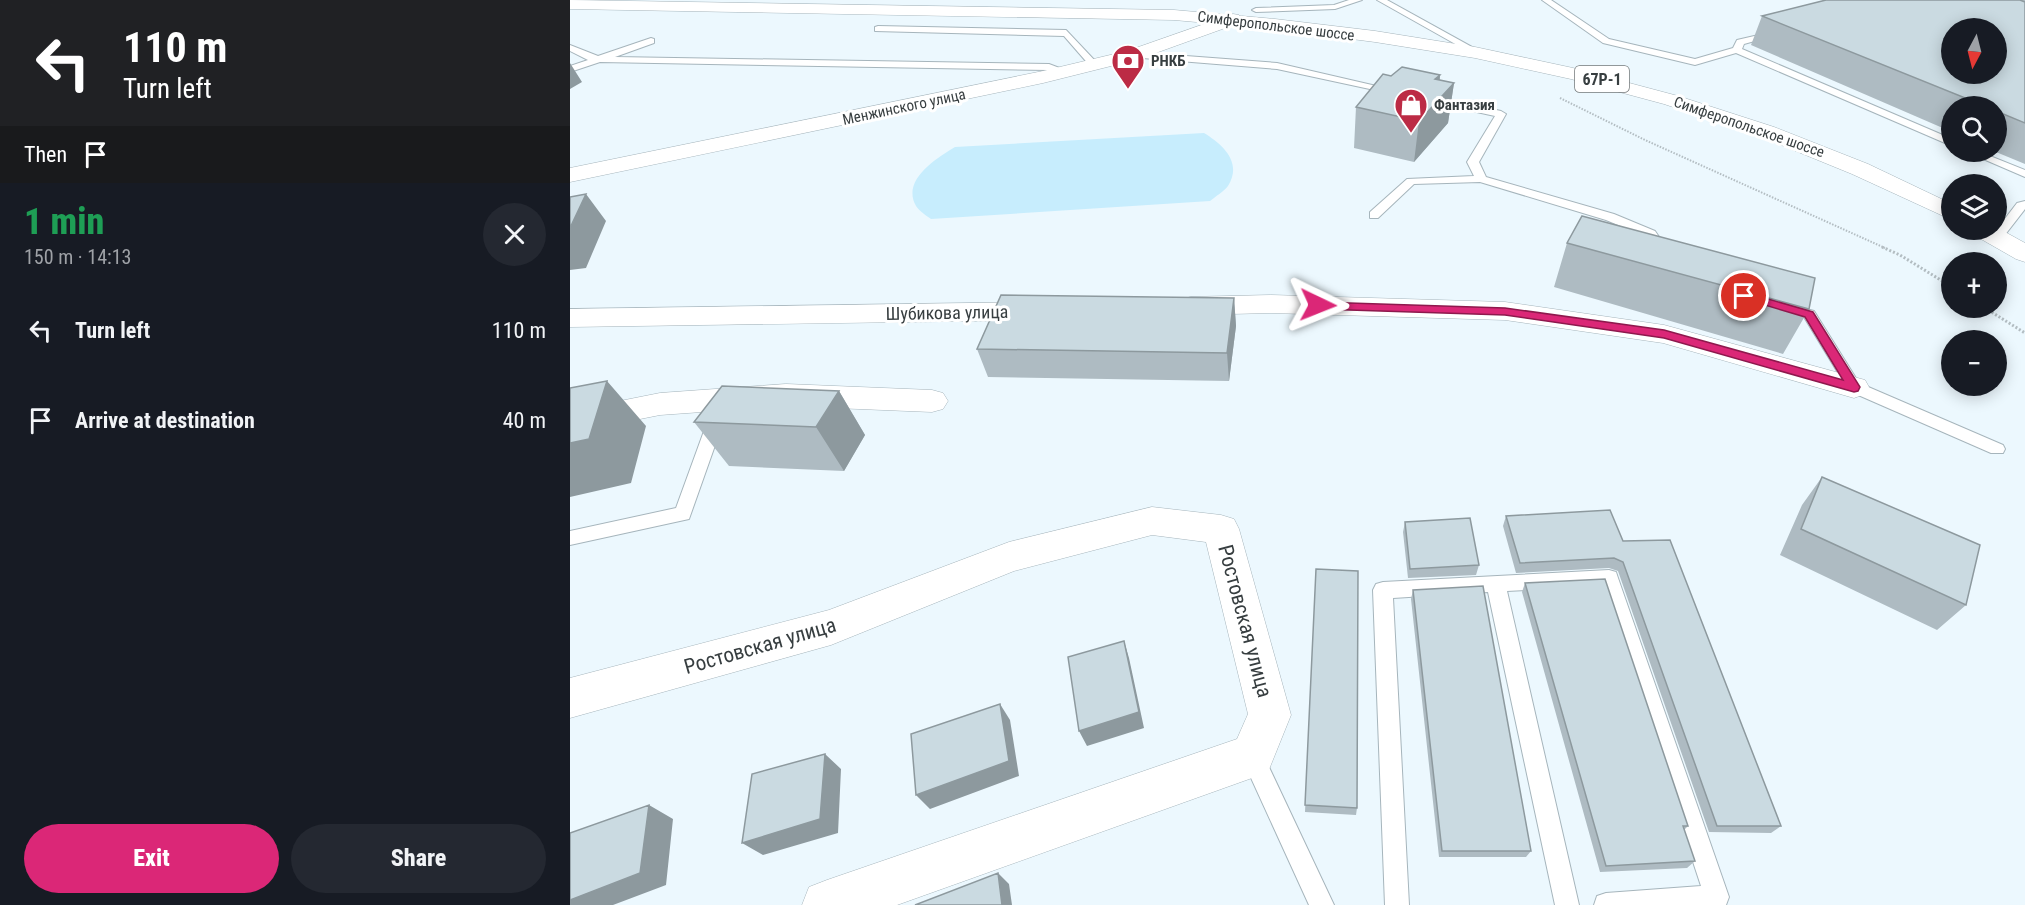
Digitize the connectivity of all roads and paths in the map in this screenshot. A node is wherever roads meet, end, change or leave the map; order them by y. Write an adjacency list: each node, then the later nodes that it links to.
1 (1273, 0): 8 (lane)
2 (1291, 0): 7 (lane)
3 (1358, 0): 7 (lane)
4 (1381, 0): 15 (lane)
5 (1546, 0): 14 (lane)
6 (582, 3): 9 (street, Симферопольское шоссе / 67Р-1)
7 (1312, 7): 8 (lane)
8 (1256, 10): 9 (lane)
9 (1233, 19): 15 (street, Симферопольское шоссе / 67Р-1); 16 (street, Менжинского улица)
10 (878, 29): 18 (lane)
11 (1784, 31): 14 (lane)
12 (651, 41): 17 (lane)
13 (570, 48): 17 (lane)
14 (1737, 50): 22 (lane)
15 (1476, 52): 28 (street, Симферопольское шоссе / 67Р-1)
16 (1133, 55): 18 (street, Менжинского улица); 26 (lane)
17 (595, 59): 19 (lane); 20 (lane)
18 (1094, 65): 20 (street, Менжинского улица)
19 (570, 69)
20 (1065, 72): 25 (street, Менжинского улица)
21 (1555, 95): 34 (path)
22 (1941, 138)
23 (1996, 162): 24 (lane)
24 (2025, 174)
25 (570, 175)
26 (1481, 179): 29 (lane); 33 (lane)
27 (2025, 205): 30 (lane)
28 (1941, 207)
29 (1374, 215)
30 (2007, 218)
31 (2002, 240): 32 (street)
32 (2025, 254)
33 (1669, 260)
34 (1941, 280)
35 (1777, 305): 41 (lane)
36 (1166, 307): 41 (street)
37 (1061, 310): 38 (street, Шубикова улица)
38 (570, 318)
39 (2001, 318): 40 (path)
40 (2025, 333)
41 (1854, 387): 45 (lane)
42 (723, 399): 43 (street); 44 (street); 46 (lane)
43 (932, 400)
44 (570, 422)
45 (1997, 449)
46 (570, 538)
47 (1496, 584): 52 (lane); 53 (lane); 54 (lane)
48 (570, 698): 49 (street, Ростовская улица)
49 (1252, 756): 50 (street); 51 (lane)
50 (826, 905)
51 (1323, 905)
52 (1397, 905)
53 (1567, 905)
54 (1606, 905)

